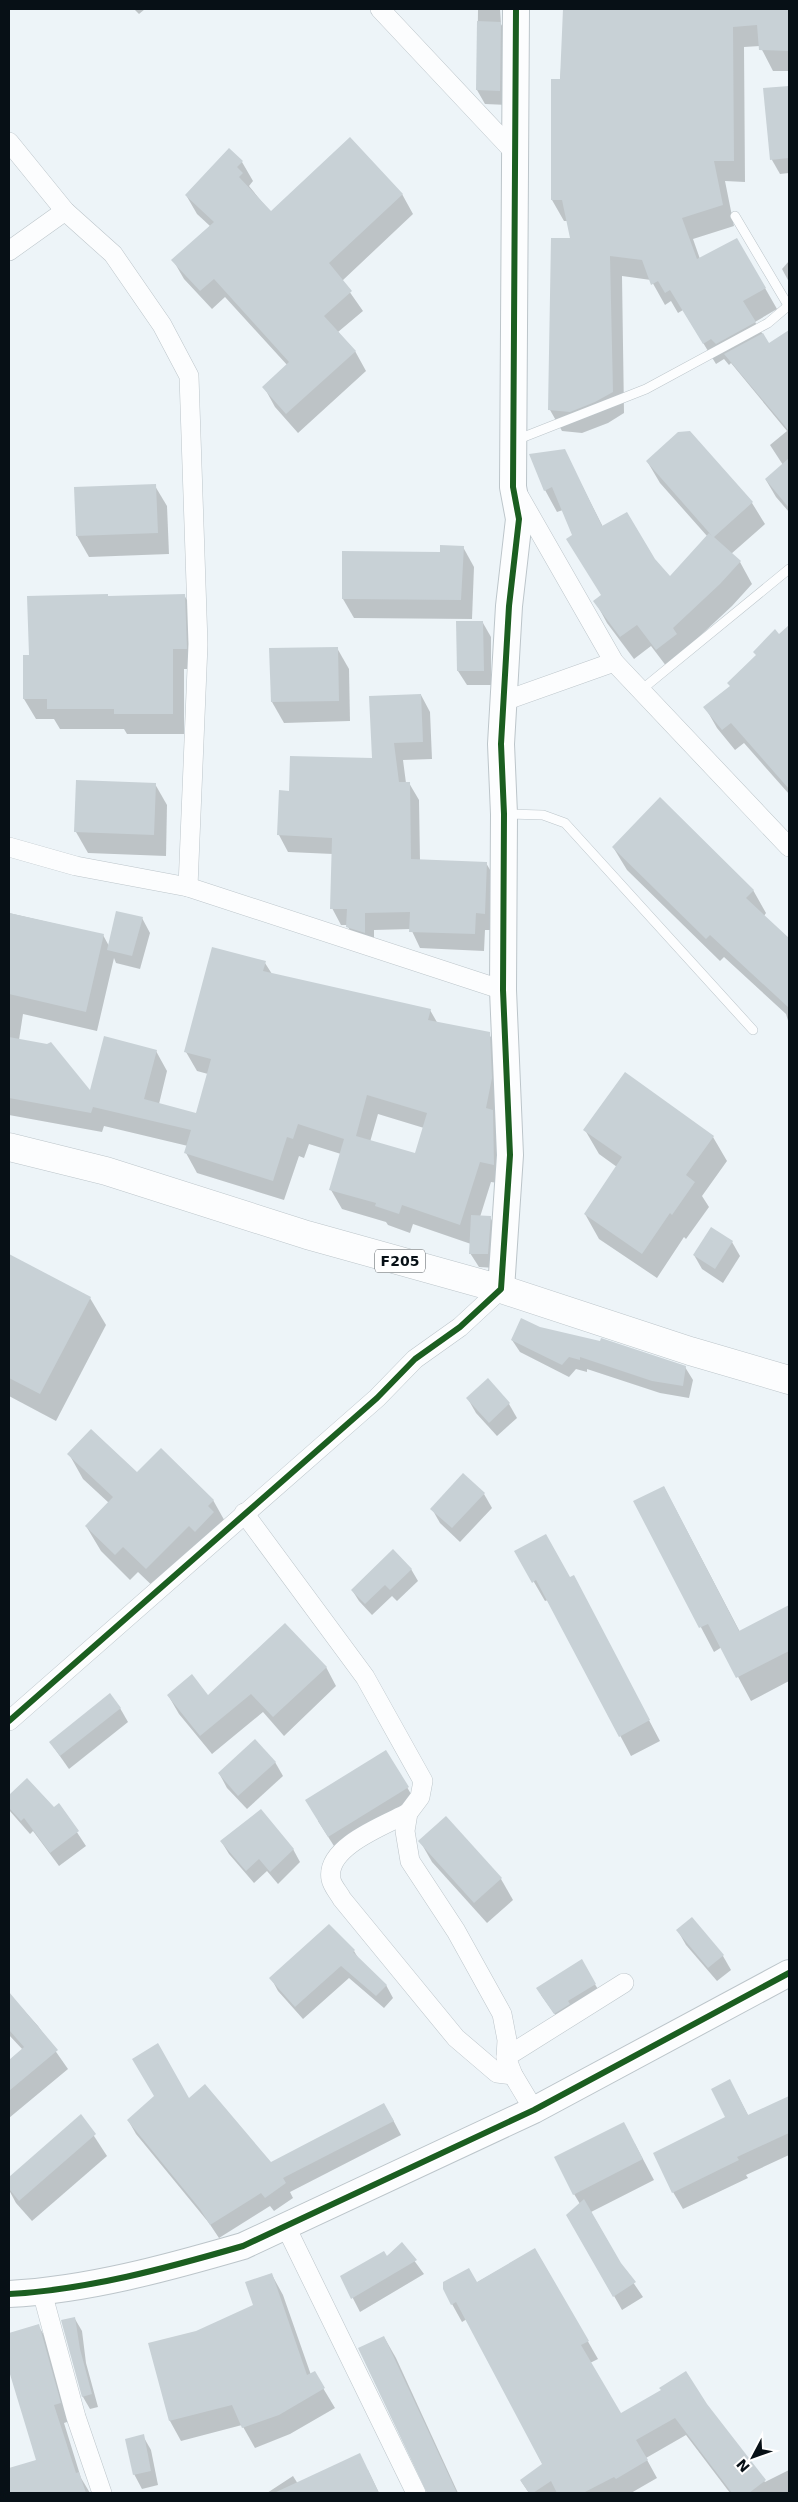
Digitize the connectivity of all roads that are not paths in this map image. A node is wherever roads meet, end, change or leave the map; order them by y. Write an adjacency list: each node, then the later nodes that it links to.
1 (380, 9): 4 (street)
2 (516, 9): 4 (street)
3 (9, 142): 5 (street)
4 (517, 155): 9 (street)
5 (65, 211): 7 (street); 18 (street)
6 (734, 216): 8 (lane)
7 (9, 251)
8 (789, 307): 9 (lane)
9 (513, 441): 10 (street)
10 (514, 487): 12 (street); 14 (street)
11 (789, 569): 13 (lane)
12 (614, 662): 13 (street); 14 (street)
13 (640, 691): 17 (street)
14 (504, 701): 15 (street)
15 (504, 814): 19 (street); 20 (lane)
16 (9, 847): 18 (street)
17 (789, 848)
18 (188, 887): 19 (street)
19 (503, 990): 22 (street)
20 (753, 1030)
21 (9, 1146): 22 (main road, F205)
22 (501, 1288): 23 (main road, F205); 24 (street)
23 (789, 1380)
24 (244, 1513): 25 (street); 26 (street)
25 (9, 1721)
26 (408, 1813): 29 (street); 29 (street)
27 (789, 1973): 30 (street)
28 (624, 1982): 29 (street)
29 (509, 2066): 30 (street)
30 (534, 2110): 31 (street)
31 (284, 2225): 32 (street); 35 (street)
32 (42, 2292): 33 (street); 34 (street)
33 (9, 2294)
34 (102, 2493)
35 (416, 2493)

